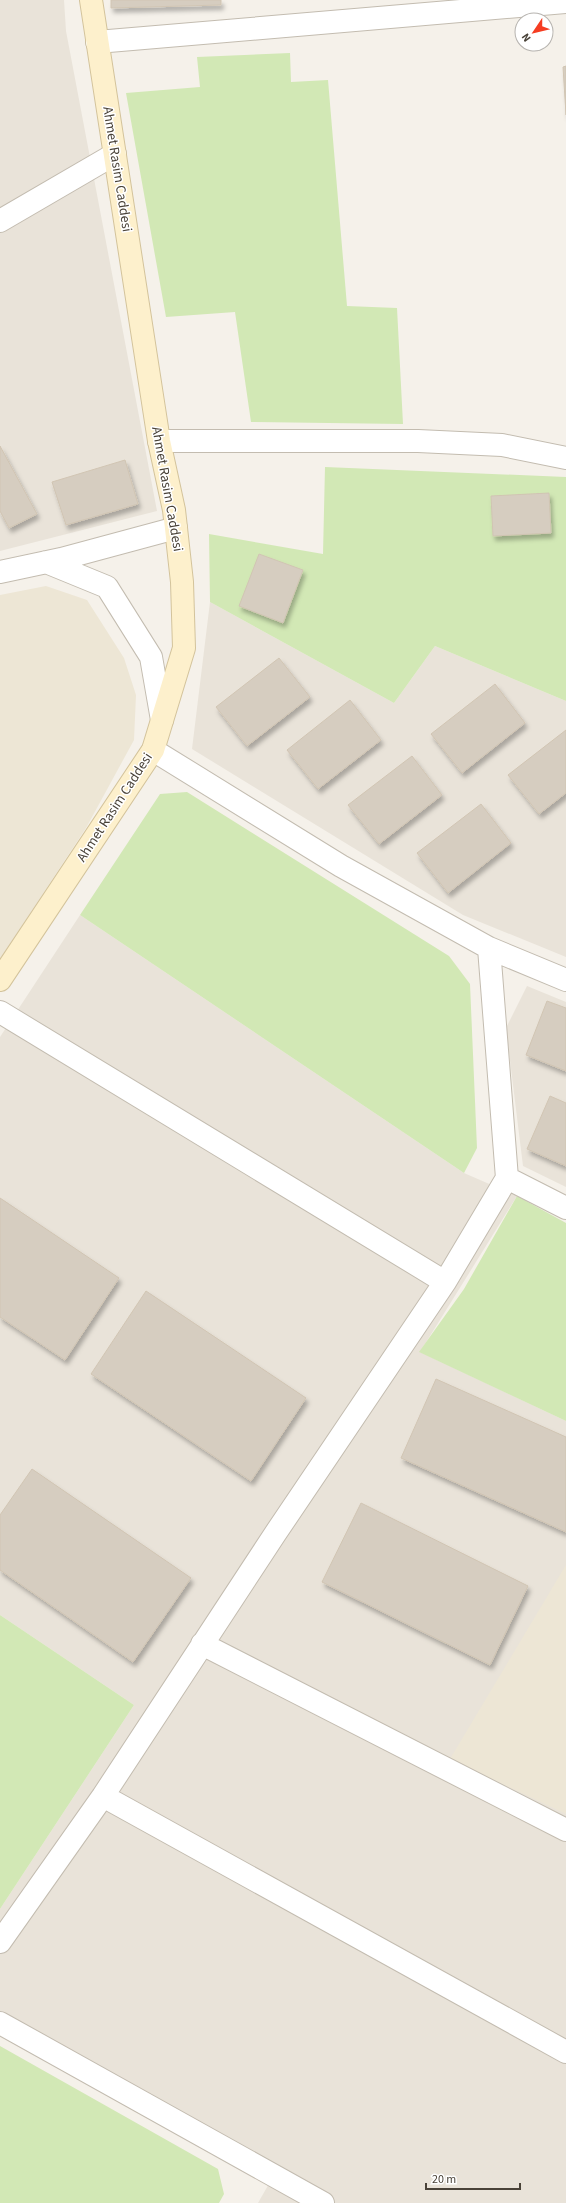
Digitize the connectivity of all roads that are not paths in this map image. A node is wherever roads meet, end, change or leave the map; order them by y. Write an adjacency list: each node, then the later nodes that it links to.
1 (91, 0): 3 (street, Ahmet Rasim Caddesi)
2 (566, 2): 3 (street)
3 (97, 42): 4 (street, Ahmet Rasim Caddesi)
4 (115, 154): 5 (street); 6 (street, Ahmet Rasim Caddesi)
5 (0, 221)
6 (159, 441): 7 (street); 8 (street, Ahmet Rasim Caddesi)
7 (566, 458)
8 (176, 528): 9 (street); 11 (street, Ahmet Rasim Caddesi)
9 (46, 562): 10 (street); 11 (street)
10 (0, 572)
11 (162, 720): 12 (street, Ahmet Rasim Caddesi)
12 (153, 750): 13 (street); 14 (street, Ahmet Rasim Caddesi)
13 (488, 948): 15 (street); 17 (street)
14 (0, 980)
15 (566, 980)
16 (0, 1012): 19 (street)
17 (507, 1178): 18 (street); 19 (street)
18 (566, 1208)
19 (445, 1282): 20 (street)
20 (202, 1644): 21 (street); 22 (street)
21 (103, 1796): 23 (street); 25 (street)
22 (566, 1830)
23 (0, 1942)
24 (0, 2023): 26 (street)
25 (566, 2052)
26 (323, 2203)

